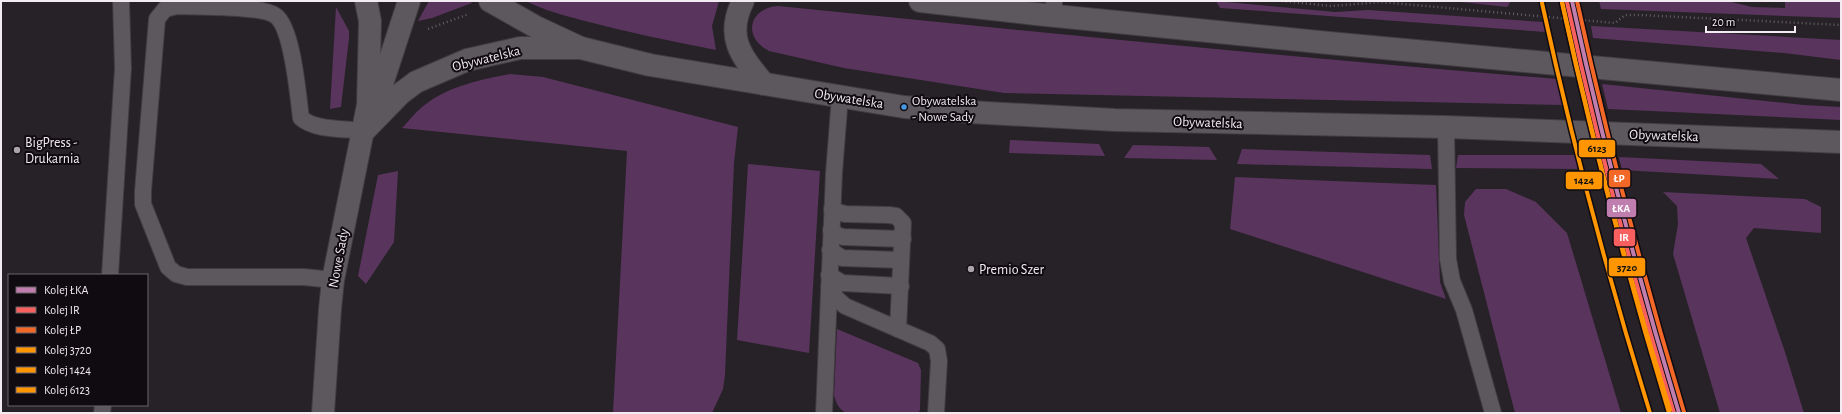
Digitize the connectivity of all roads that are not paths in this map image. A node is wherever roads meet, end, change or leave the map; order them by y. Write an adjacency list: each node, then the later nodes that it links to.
1 (121, 1): 21 (lane)
2 (366, 1): 12 (main road, Nowe Sady)
3 (409, 1): 12 (main road, Nowe Sady)
4 (743, 1): 9 (main road)
5 (920, 1): 7 (main road)
6 (482, 6): 8 (main road, Obywatelska)
7 (1054, 8): 10 (main road)
8 (581, 48): 9 (main road, Obywatelska); 14 (main road, Obywatelska)
9 (764, 84): 11 (main road, Obywatelska)
10 (1841, 90)
11 (840, 96): 13 (main road, Obywatelska); 16 (lane)
12 (368, 105): 14 (main road, Nowe Sady)
13 (1446, 127): 15 (main road, Obywatelska); 29 (lane)
14 (364, 130): 22 (main road, Nowe Sady); 22 (lane)
15 (1841, 142)
16 (832, 208): 17 (lane); 18 (lane)
17 (831, 230): 18 (lane); 19 (lane)
18 (903, 239): 20 (lane)
19 (830, 250): 20 (lane); 23 (lane)
20 (902, 260): 24 (lane)
21 (110, 274)
22 (334, 280): 26 (main road, Nowe Sady)
23 (829, 281): 24 (lane); 25 (lane); 27 (lane)
24 (900, 286): 25 (lane)
25 (898, 329): 28 (lane)
26 (323, 413)
27 (824, 413)
28 (936, 413)
29 (1492, 413)

